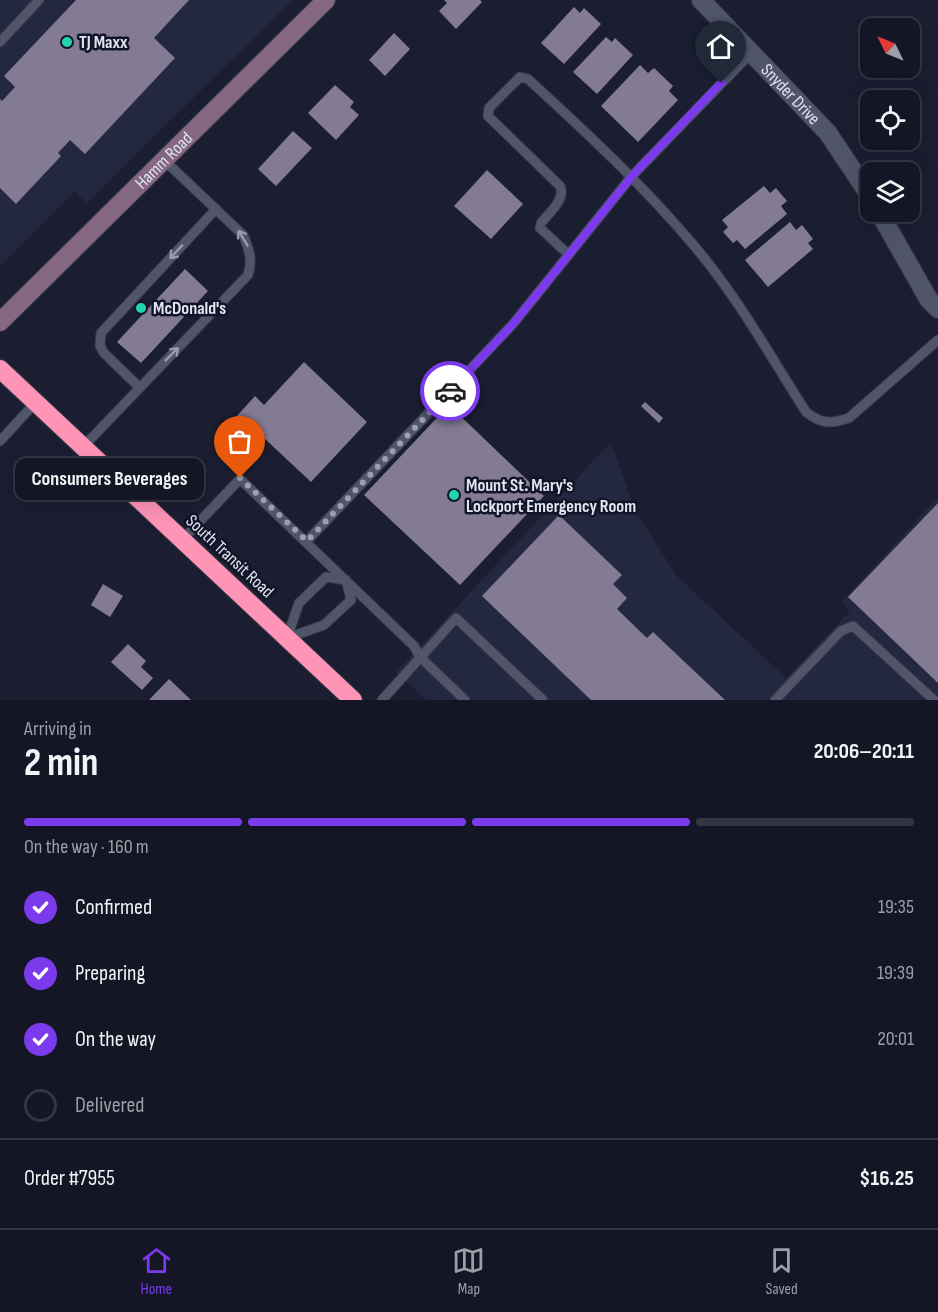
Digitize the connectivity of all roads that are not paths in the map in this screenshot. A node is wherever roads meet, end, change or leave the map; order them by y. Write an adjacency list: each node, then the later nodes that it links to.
1 (39, 0): 4 (lane)
2 (326, 0): 6 (street, Hamm Road)
3 (701, 0): 5 (street, Snyder Drive)
4 (0, 42)
5 (751, 52): 7 (lane); 8 (street, Snyder Drive)
6 (164, 160): 9 (lane); 13 (street, Hamm Road)
7 (632, 176): 11 (lane); 11 (lane); 14 (lane)
8 (860, 181)
9 (216, 209): 16 (lane, one-way to 9); 16 (lane, one-way to 16)
10 (885, 222): 12 (street)
11 (569, 255): 21 (lane)
12 (938, 309)
13 (0, 322)
14 (938, 340)
15 (0, 369): 17 (highway, South Transit Road)
16 (140, 387): 19 (lane)
17 (36, 402): 18 (lane); 19 (highway, South Transit Road)
18 (0, 441)
19 (83, 447): 20 (highway, South Transit Road)
20 (182, 540): 21 (lane); 23 (highway, South Transit Road)
21 (307, 541): 22 (lane)
22 (346, 580): 23 (lane); 23 (lane); 24 (lane)
23 (286, 638): 25 (highway, South Transit Road)
24 (420, 657): 26 (lane); 27 (lane); 28 (lane)
25 (353, 700)
26 (382, 700)
27 (465, 700)
28 (543, 700)
29 (775, 700): 30 (lane)
30 (934, 700)

